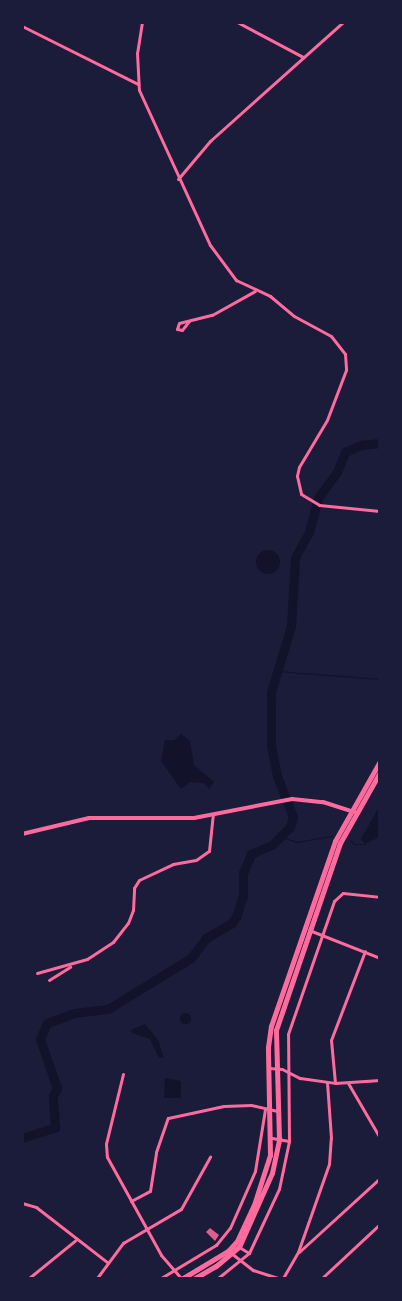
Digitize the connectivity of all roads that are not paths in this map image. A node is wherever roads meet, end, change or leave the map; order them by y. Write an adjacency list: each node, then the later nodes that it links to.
1 (237, 22): 5 (street)
2 (343, 22): 5 (street)
3 (142, 24): 6 (street)
4 (22, 26): 6 (street)
5 (303, 57): 7 (street)
6 (138, 84): 7 (street)
7 (178, 179): 8 (street)
8 (255, 291): 9 (street); 10 (street)
9 (189, 321)
10 (380, 512)
11 (380, 762): 13 (main road)
12 (380, 772): 13 (main road)
13 (352, 812): 14 (street); 17 (main road)
14 (213, 815): 15 (street); 21 (street)
15 (22, 834)
16 (380, 897): 18 (street)
17 (306, 929): 18 (street); 24 (main road)
18 (322, 934): 19 (street); 25 (street)
19 (364, 951): 20 (street); 29 (street)
20 (380, 958)
21 (73, 965): 22 (street); 23 (street)
22 (37, 973)
23 (49, 980)
24 (272, 1068): 25 (street); 31 (main road); 32 (main road)
25 (287, 1072): 28 (street); 36 (street)
26 (123, 1074): 39 (street)
27 (380, 1080): 30 (street)
28 (327, 1082): 29 (street); 45 (street)
29 (335, 1083): 30 (street)
30 (348, 1083): 34 (street)
31 (269, 1108): 32 (street); 33 (main road); 39 (street); 50 (street)
32 (277, 1108): 35 (main road)
33 (272, 1138): 35 (street); 44 (main road)
34 (380, 1138)
35 (279, 1139): 36 (street); 44 (main road)
36 (289, 1141): 47 (street)
37 (210, 1157): 42 (street)
38 (380, 1178): 45 (street)
39 (131, 1201): 42 (street)
40 (22, 1203): 43 (street)
41 (380, 1224): 59 (street)
42 (148, 1229): 48 (street); 50 (street)
43 (77, 1239): 48 (street); 51 (street)
44 (237, 1245): 46 (main road); 47 (street)
45 (298, 1252): 58 (street)
46 (230, 1253): 49 (street); 54 (main road); 55 (main road)
47 (248, 1254): 49 (street)
48 (107, 1262): 52 (street)
49 (242, 1262): 56 (street); 57 (street)
50 (174, 1271): 53 (street); 54 (street)
51 (29, 1278)
52 (96, 1278)
53 (161, 1278)
54 (182, 1278)
55 (195, 1278)
56 (218, 1278)
57 (278, 1278)
58 (283, 1278)
59 (322, 1278)

